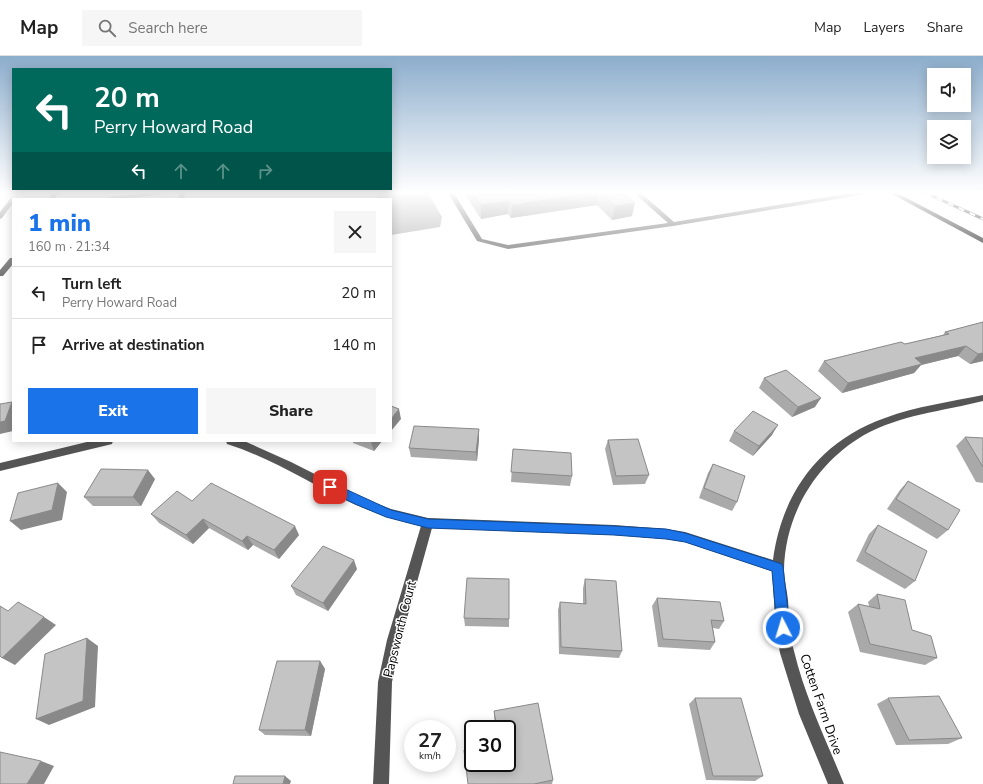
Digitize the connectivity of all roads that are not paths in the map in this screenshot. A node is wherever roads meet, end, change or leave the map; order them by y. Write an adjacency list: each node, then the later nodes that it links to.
1 (471, 227): 2 (street)
2 (652, 227)
3 (956, 227): 4 (main road)
4 (983, 241)
5 (12, 261): 6 (street)
6 (0, 274)
7 (980, 402): 12 (street, Cotten Farm Drive)
8 (104, 442): 10 (street)
9 (235, 442): 11 (street)
10 (0, 467)
11 (428, 523): 12 (street); 13 (street, Papsworth Court)
12 (778, 567): 14 (street, Cotten Farm Drive)
13 (381, 784)
14 (836, 784)

